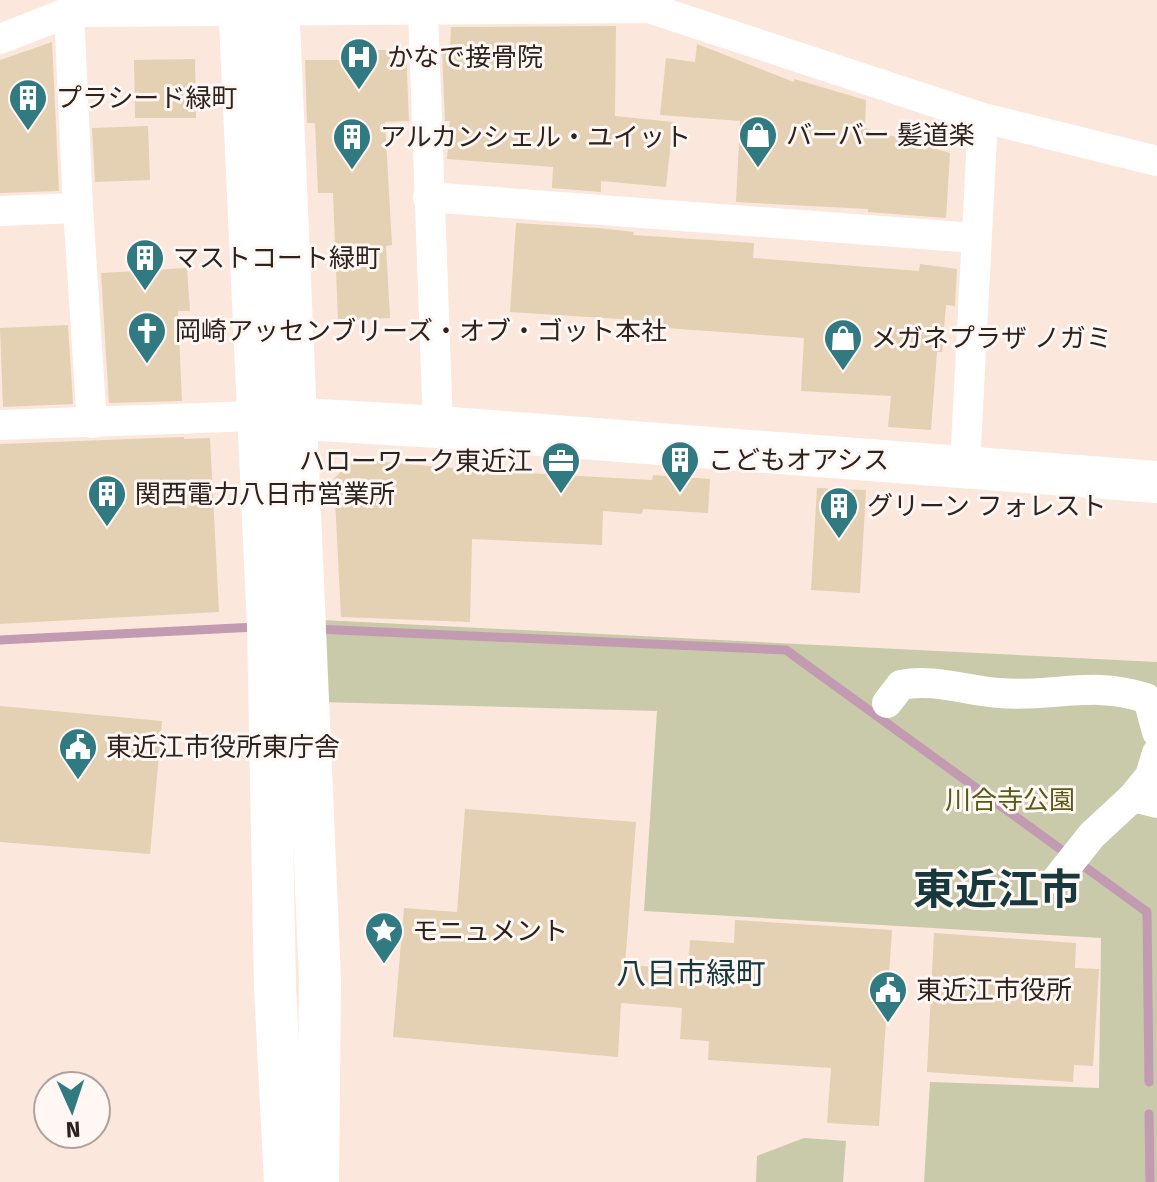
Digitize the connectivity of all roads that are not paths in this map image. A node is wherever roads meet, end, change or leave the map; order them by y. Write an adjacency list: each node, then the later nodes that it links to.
1 (650, 4): 3 (street); 6 (street)
2 (259, 6): 3 (street); 4 (street); 12 (street)
3 (423, 11): 8 (street)
4 (69, 12): 5 (street); 9 (street)
5 (0, 39)
6 (983, 118): 7 (street); 11 (street)
7 (1157, 161)
8 (428, 197): 11 (street); 15 (street)
9 (78, 208): 10 (street); 13 (street)
10 (0, 211)
11 (975, 238): 16 (street)
12 (277, 417): 13 (street); 15 (street); 23 (street); 24 (street)
13 (92, 423): 14 (street)
14 (0, 425)
15 (438, 427): 16 (street)
16 (965, 466): 17 (street)
17 (1157, 482)
18 (894, 694): 19 (street)
19 (1157, 732)
20 (1157, 753): 21 (street)
21 (1145, 800): 22 (street)
22 (1057, 879)
23 (285, 1182)
24 (318, 1182)

